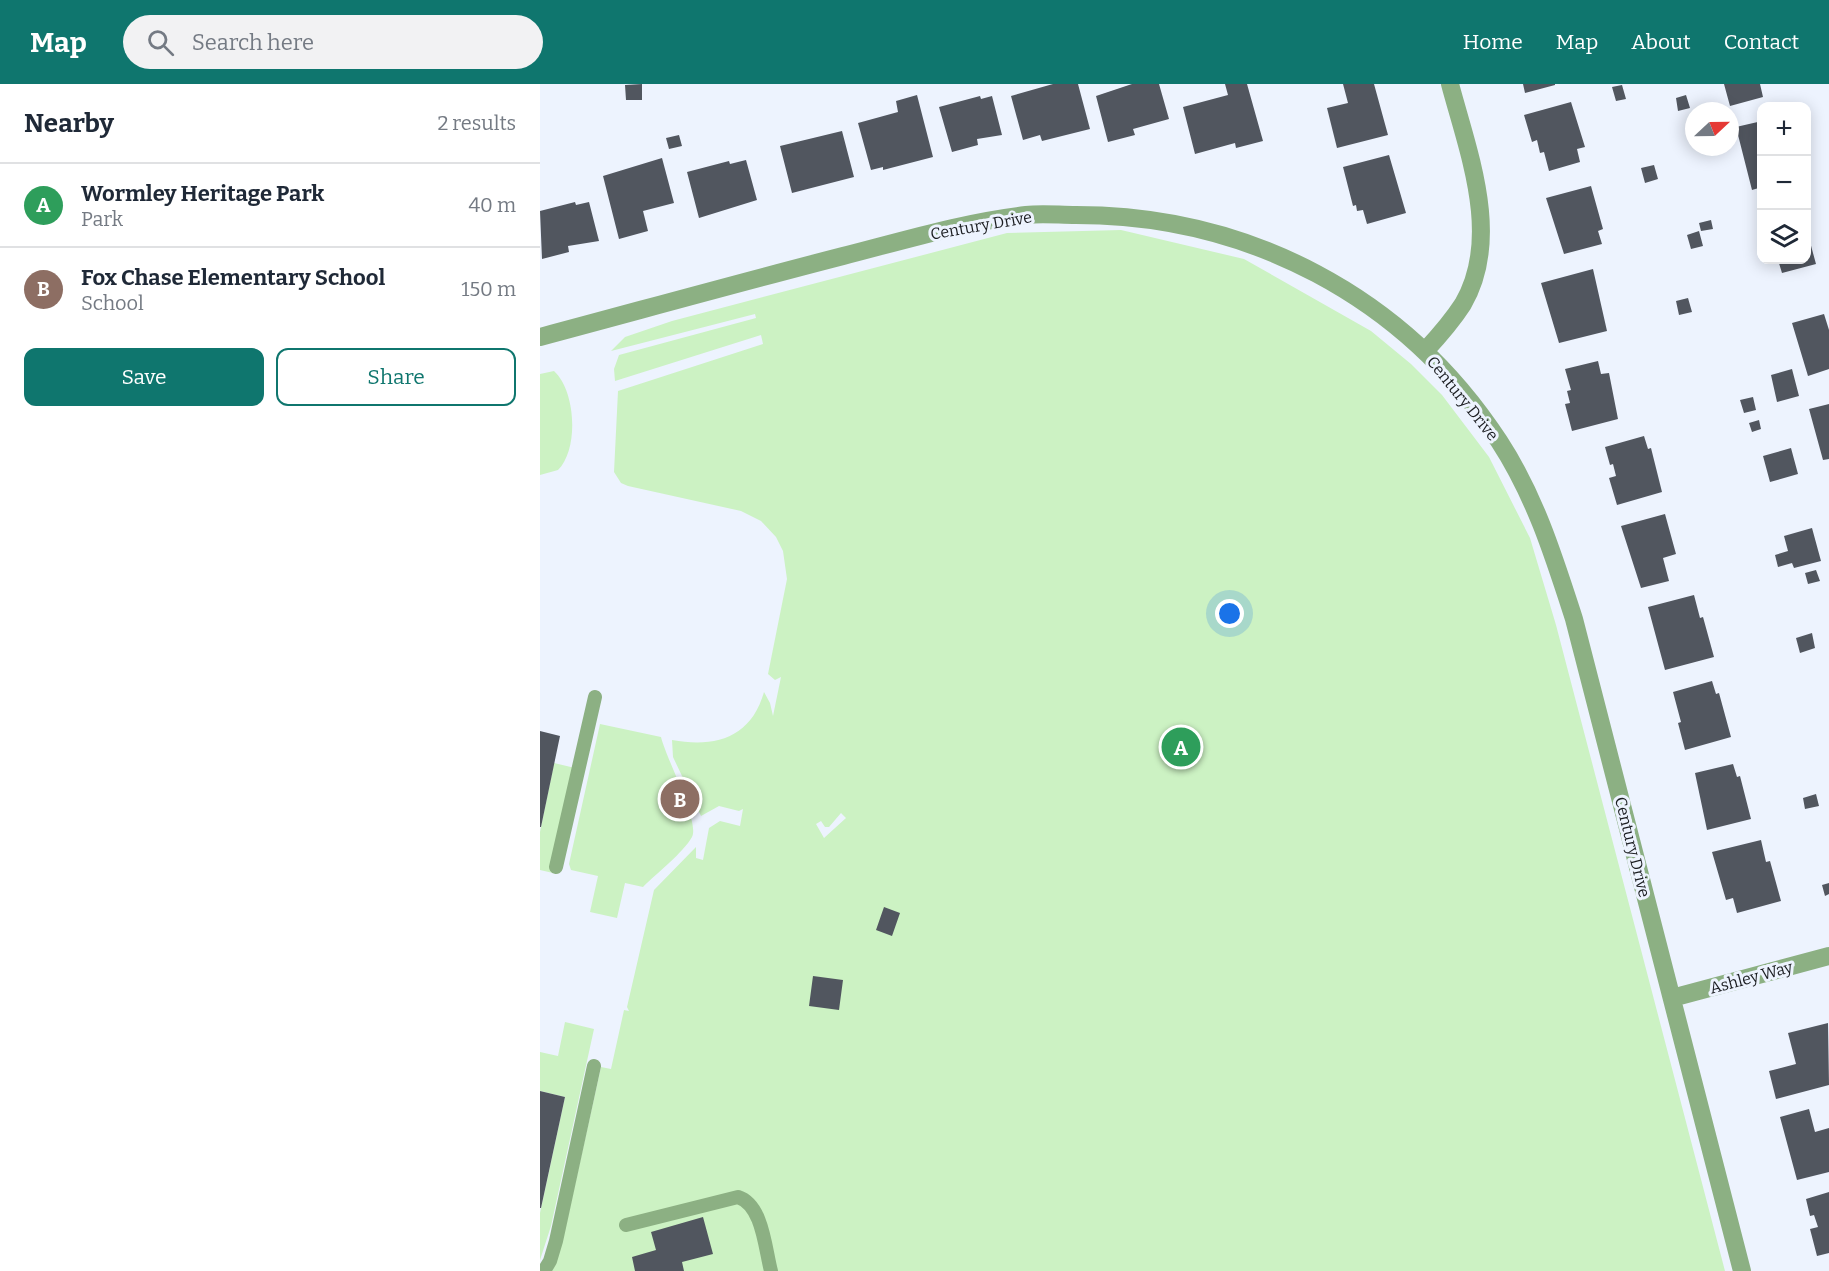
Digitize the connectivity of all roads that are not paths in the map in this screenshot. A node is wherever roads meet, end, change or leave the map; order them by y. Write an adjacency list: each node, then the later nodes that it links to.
1 (1450, 84): 3 (street)
2 (540, 337): 3 (street, Century Drive)
3 (1425, 351): 7 (street, Century Drive)
4 (596, 697): 5 (lane)
5 (556, 867)
6 (1829, 956): 7 (street, Ashley Way)
7 (1672, 998): 12 (street, Century Drive)
8 (594, 1066): 10 (lane)
9 (626, 1225): 11 (lane)
10 (544, 1271)
11 (771, 1271)
12 (1742, 1271)

